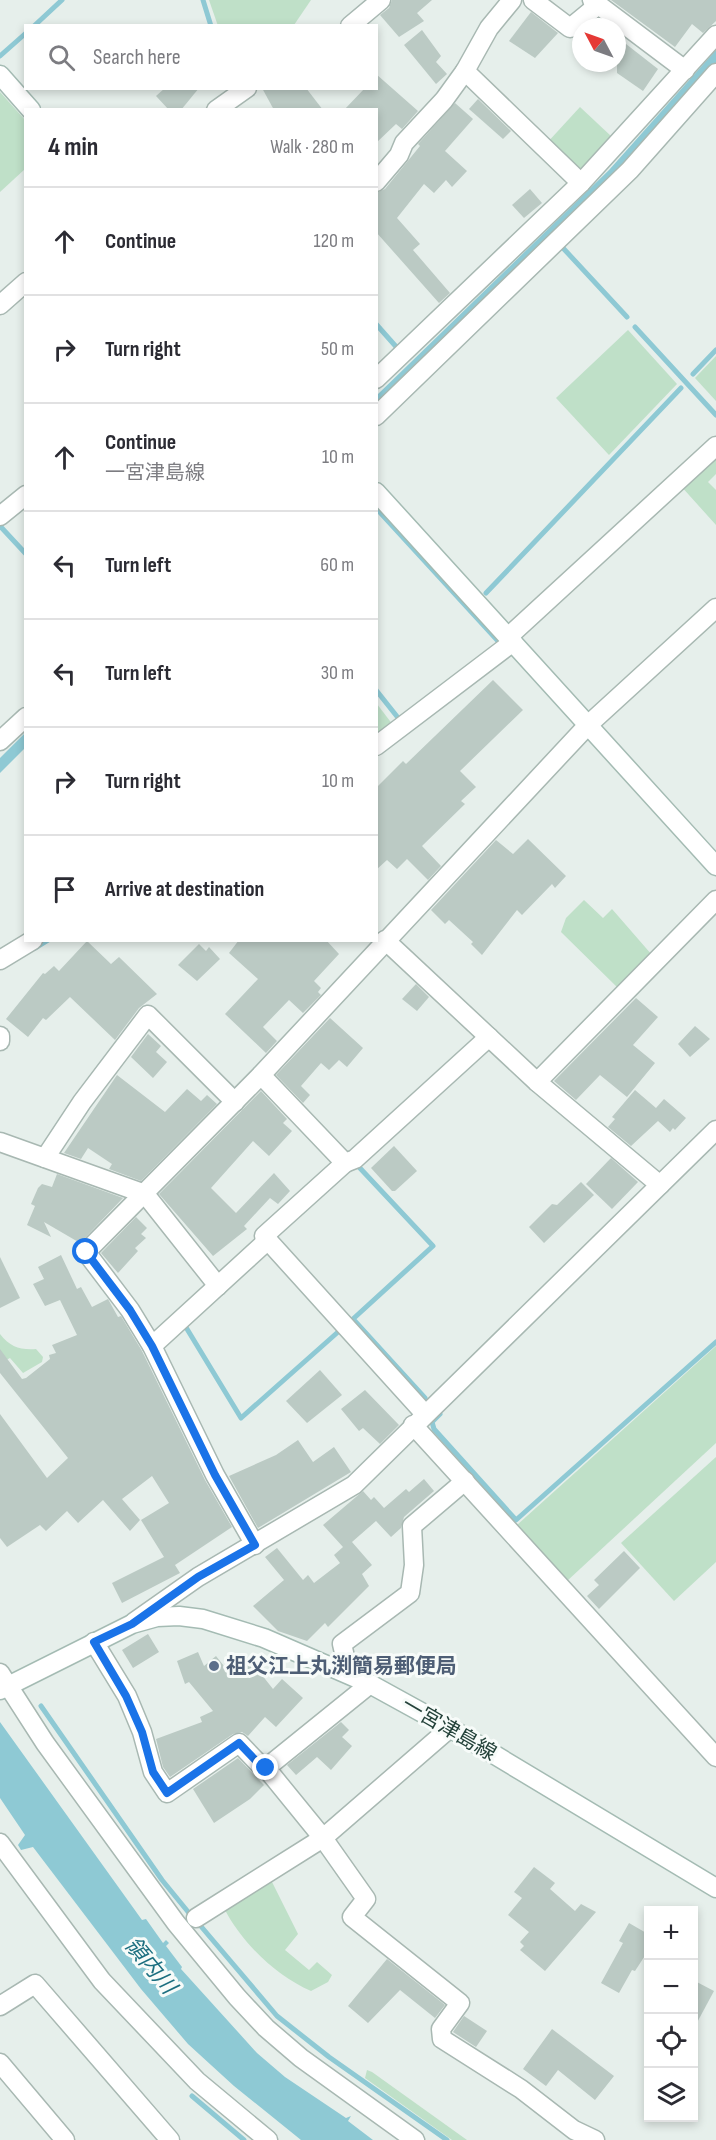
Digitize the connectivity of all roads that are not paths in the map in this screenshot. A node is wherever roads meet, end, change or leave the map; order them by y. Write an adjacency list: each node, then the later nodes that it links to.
1 (381, 0): 5 (street)
2 (512, 0): 8 (street)
3 (534, 0): 4 (street)
4 (596, 2): 7 (street)
5 (352, 24)
6 (716, 36): 7 (street)
7 (685, 70): 13 (street)
8 (465, 71): 12 (street); 13 (street)
9 (716, 73): 17 (street)
10 (0, 75): 11 (street)
11 (29, 108)
12 (378, 180)
13 (581, 183): 16 (street)
14 (24, 284): 15 (street)
15 (0, 305)
16 (378, 377)
17 (378, 414)
18 (716, 446): 23 (street)
19 (378, 494): 23 (street)
20 (24, 497): 21 (street)
21 (0, 516)
22 (716, 608): 25 (street)
23 (510, 639): 25 (street); 27 (street)
24 (24, 719): 26 (street)
25 (588, 725): 28 (street); 30 (street)
26 (0, 741)
27 (378, 744)
28 (713, 857)
29 (716, 900): 35 (street)
30 (385, 940): 33 (street); 34 (street)
31 (30, 942): 32 (street)
32 (0, 960)
33 (489, 1037): 35 (street); 40 (street)
34 (261, 1076): 36 (street); 40 (street)
35 (537, 1082): 41 (street)
36 (235, 1102): 39 (street); 42 (street)
37 (716, 1130): 41 (street)
38 (0, 1142): 39 (street)
39 (45, 1158): 42 (street)
40 (345, 1163): 43 (street)
41 (660, 1185): 46 (street)
42 (145, 1194): 44 (street); 45 (street)
43 (268, 1240): 44 (street); 46 (street)
44 (218, 1286): 45 (street)
45 (152, 1346): 48 (street)
46 (419, 1420): 47 (street); 48 (street)
47 (465, 1481): 51 (street); 55 (street)
48 (255, 1545): 49 (street)
49 (132, 1624): 50 (street, 一宮津島線); 51 (street, 一宮津島線)
50 (94, 1642): 52 (street, 一宮津島線); 56 (street)
51 (349, 1674): 53 (street, 一宮津島線)
52 (3, 1684): 66 (street)
53 (370, 1684): 54 (street, 一宮津島線); 56 (street)
54 (450, 1728): 57 (street); 59 (street, 一宮津島線)
55 (716, 1757)
56 (266, 1768): 57 (street)
57 (324, 1838): 60 (street); 67 (street)
58 (0, 1842): 65 (street)
59 (716, 1888)
60 (196, 1918)
61 (0, 2006): 64 (street)
62 (0, 2063): 63 (street)
63 (66, 2140)
64 (170, 2140)
65 (268, 2140)
66 (415, 2140)
67 (595, 2140)

